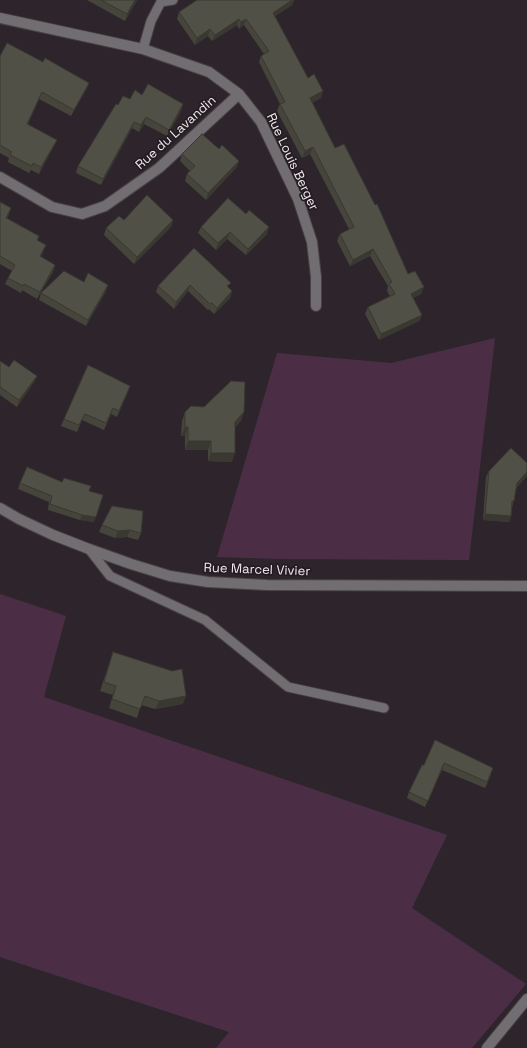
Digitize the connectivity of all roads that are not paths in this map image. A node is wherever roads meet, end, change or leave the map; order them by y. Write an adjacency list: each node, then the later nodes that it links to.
1 (173, 0): 2 (lane)
2 (162, 1): 4 (lane)
3 (0, 18): 4 (street, Rue Louis Berger)
4 (143, 49): 5 (street, Rue Louis Berger)
5 (239, 94): 6 (street, Rue du Lavandin); 7 (street, Rue Louis Berger)
6 (0, 177)
7 (316, 306)
8 (0, 508): 9 (street, Rue Marcel Vivier)
9 (89, 549): 10 (street, Rue Marcel Vivier); 11 (lane)
10 (527, 586)
11 (384, 708)
12 (527, 999): 13 (street)
13 (487, 1048)

